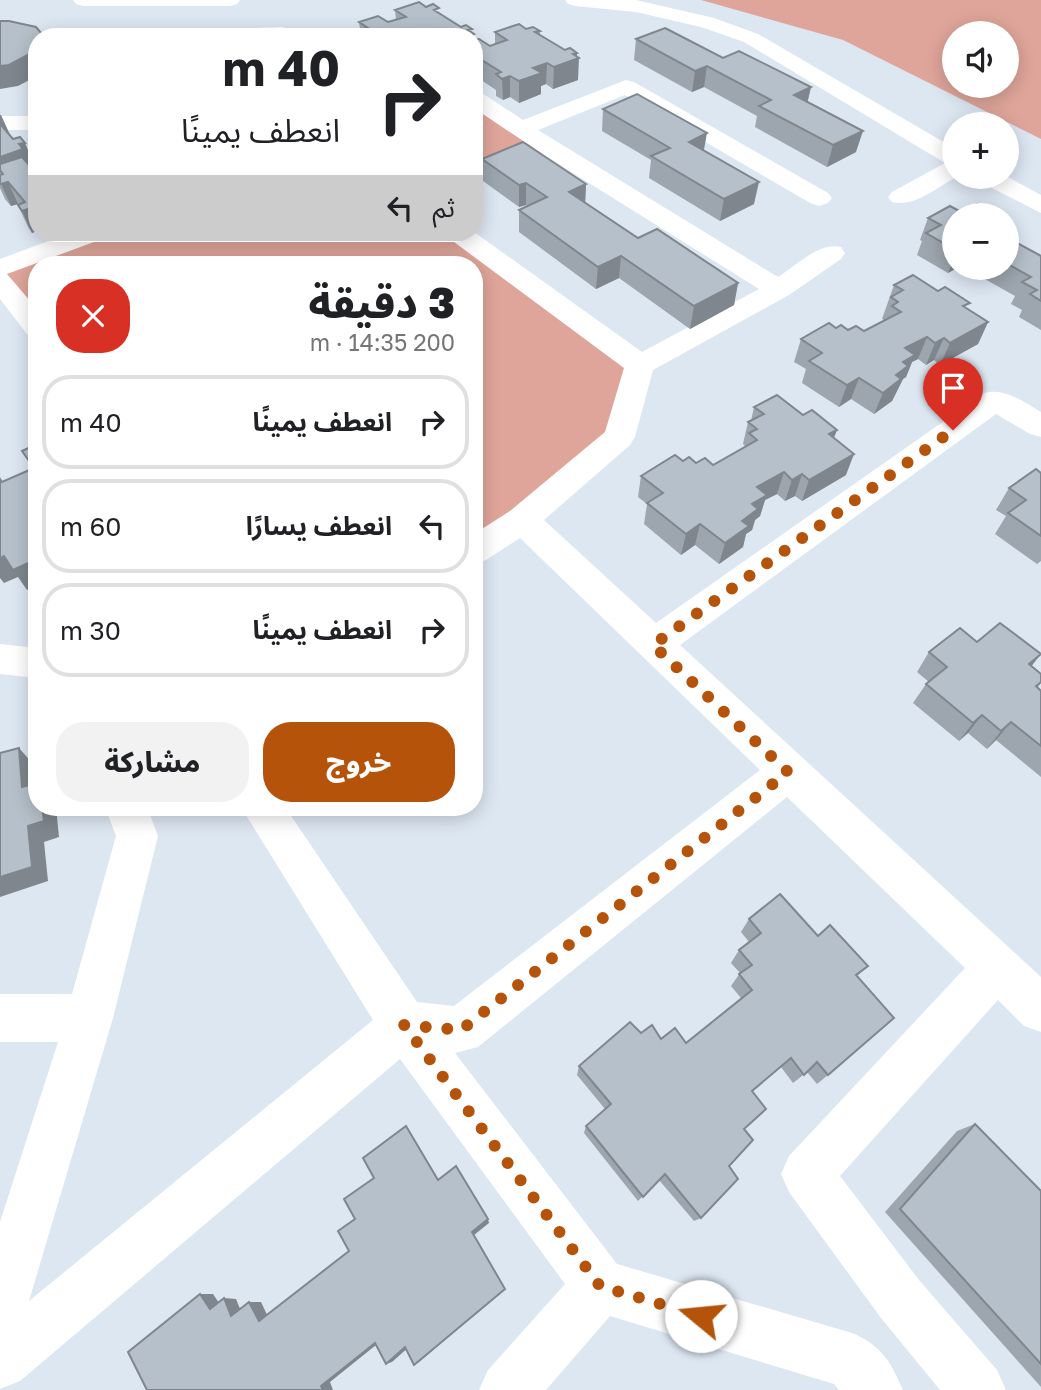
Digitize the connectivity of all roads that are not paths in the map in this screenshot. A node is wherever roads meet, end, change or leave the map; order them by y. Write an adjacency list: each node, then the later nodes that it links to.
1 (83, 0): 2 (street)
2 (230, 0)
3 (248, 0): 6 (street)
4 (575, 0): 5 (street)
5 (635, 3): 11 (street)
6 (243, 28)
7 (483, 104): 10 (street)
8 (28, 122): 9 (street)
9 (0, 123)
10 (523, 128): 15 (street); 24 (street)
11 (942, 151)
12 (942, 175): 14 (street)
13 (1011, 189): 16 (street)
14 (901, 197)
15 (819, 198)
16 (1041, 205)
17 (69, 242): 20 (street)
18 (471, 242): 26 (street)
19 (832, 253): 24 (street)
20 (32, 256)
21 (28, 257): 22 (street)
22 (0, 268)
23 (0, 281): 25 (street)
24 (779, 289): 26 (street)
25 (28, 317)
26 (640, 365): 28 (street)
27 (1041, 426): 30 (street)
28 (522, 520): 29 (street); 30 (street)
29 (483, 545)
30 (653, 645): 33 (street)
31 (0, 659): 32 (street)
32 (28, 662)
33 (788, 772): 36 (street); 40 (street)
34 (129, 816): 39 (street)
35 (268, 816): 40 (street)
36 (997, 968): 37 (street); 46 (street)
37 (1041, 1009)
38 (0, 1018): 39 (street)
39 (89, 1018): 42 (street)
40 (404, 1025): 41 (street); 43 (street)
41 (600, 1286): 44 (street); 45 (street)
42 (0, 1307)
43 (0, 1361)
44 (508, 1390)
45 (874, 1390)
46 (977, 1390)

